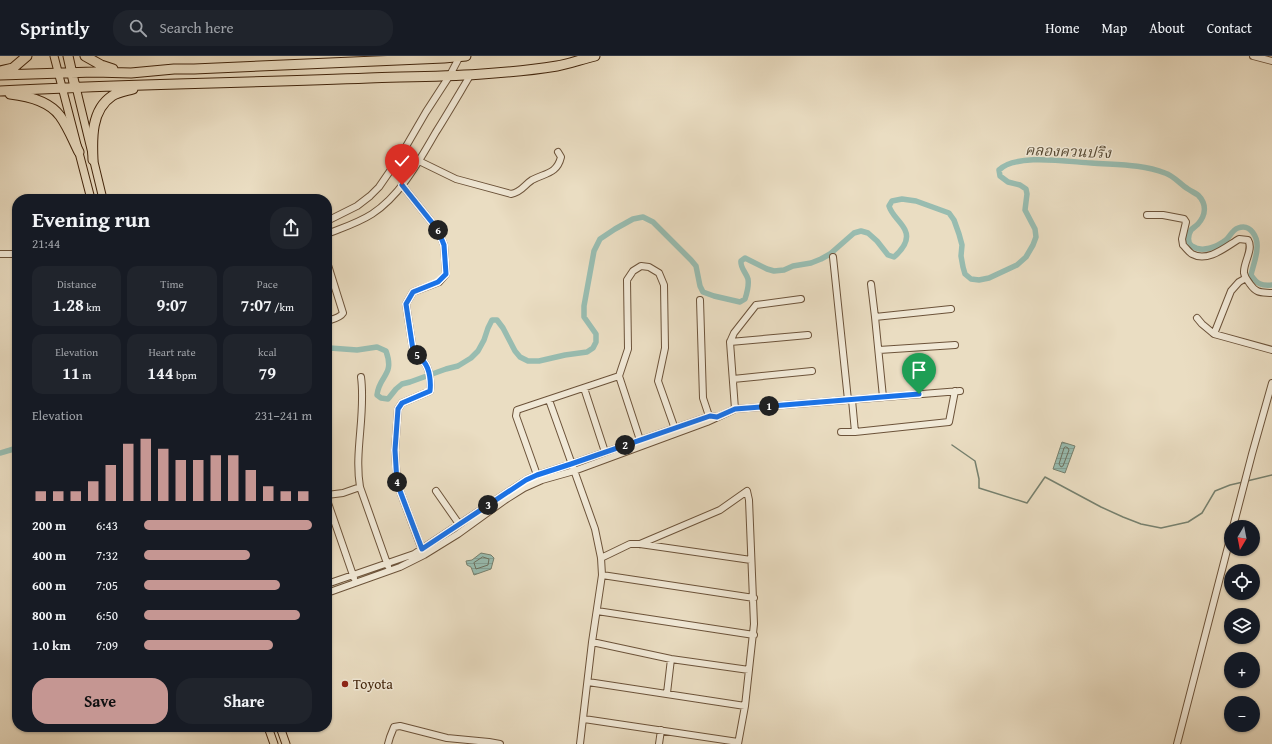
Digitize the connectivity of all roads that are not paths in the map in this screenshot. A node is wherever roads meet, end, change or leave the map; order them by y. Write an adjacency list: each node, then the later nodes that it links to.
1 (27, 56): 10 (highway)
2 (54, 56): 11 (main road)
3 (68, 56): 12 (highway)
4 (85, 56): 13 (highway)
5 (459, 56): 6 (highway); 13 (highway); 15 (street)
6 (466, 56)
7 (595, 56): 14 (highway)
8 (1253, 56): 9 (street)
9 (1272, 61)
10 (0, 71)
11 (59, 73): 12 (highway); 16 (highway); 18 (main road)
12 (72, 73): 13 (highway); 19 (highway)
13 (126, 73)
14 (470, 74): 15 (highway); 24 (street)
15 (450, 75): 17 (highway); 29 (street)
16 (0, 76)
17 (168, 84): 19 (highway); 23 (highway)
18 (62, 87): 19 (highway); 20 (highway); 21 (main road)
19 (75, 87): 23 (main road)
20 (0, 92): 21 (highway)
21 (79, 152): 26 (main road)
22 (558, 152): 24 (street)
23 (93, 160): 27 (main road)
24 (420, 161): 25 (street)
25 (402, 185): 30 (street); 76 (street)
26 (90, 194)
27 (102, 194)
28 (1147, 215): 34 (street)
29 (332, 218)
30 (332, 232)
31 (0, 254): 32 (street)
32 (12, 254)
33 (833, 257): 58 (street)
34 (1246, 278): 37 (street); 44 (street)
35 (332, 281): 43 (street)
36 (870, 284): 41 (street)
37 (1272, 293)
38 (801, 299): 46 (street)
39 (700, 300): 60 (street)
40 (951, 309): 41 (street)
41 (875, 317): 48 (street)
42 (1197, 318): 44 (street)
43 (332, 320)
44 (1214, 334): 49 (street)
45 (808, 335): 46 (street)
46 (730, 342): 53 (street)
47 (955, 345): 48 (street)
48 (879, 350): 56 (street)
49 (1272, 350)
50 (812, 370): 53 (street)
51 (619, 376): 55 (street); 61 (street); 64 (street)
52 (361, 377): 69 (street)
53 (733, 379): 59 (street)
54 (1272, 383): 73 (street)
55 (584, 388): 57 (street); 65 (street)
56 (883, 397): 58 (street); 63 (street)
57 (549, 400): 66 (street); 68 (street)
58 (850, 400): 59 (street); 63 (street)
59 (735, 409): 60 (street)
60 (710, 418): 61 (street); 67 (street)
61 (675, 429): 64 (street)
62 (841, 432): 63 (street)
63 (855, 432)
64 (640, 440): 65 (street)
65 (605, 452): 66 (street)
66 (571, 464): 67 (street); 68 (street)
67 (574, 471): 77 (street); 79 (street)
68 (537, 475): 74 (street)
69 (360, 487): 71 (street); 81 (street)
70 (436, 491): 74 (street)
71 (332, 494)
72 (332, 514): 83 (street)
73 (1235, 520)
74 (459, 524): 76 (street)
75 (640, 544): 79 (street); 80 (street); 80 (street)
76 (422, 549): 77 (street); 81 (street)
77 (424, 555): 82 (street)
78 (1226, 556): 108 (street)
79 (601, 558): 84 (street)
80 (751, 560): 88 (street)
81 (387, 564): 82 (street); 83 (street)
82 (390, 570): 86 (street)
83 (353, 575): 85 (street); 86 (street)
84 (602, 575): 88 (street); 89 (street)
85 (332, 582)
86 (356, 582): 87 (street)
87 (332, 591)
88 (754, 598): 90 (street)
89 (597, 611): 90 (street); 91 (street)
90 (754, 635): 93 (street)
91 (592, 642): 92 (street); 94 (street)
92 (671, 659): 93 (street); 95 (street)
93 (749, 670): 96 (street)
94 (588, 682): 95 (street); 97 (street)
95 (667, 693): 96 (street)
96 (744, 706): 101 (street)
97 (584, 719): 98 (street); 106 (street)
98 (661, 730): 101 (street); 107 (street)
99 (270, 732): 102 (main road)
100 (282, 732): 103 (main road)
101 (738, 743)
102 (274, 744)
103 (286, 744)
104 (388, 744): 105 (street)
105 (500, 744)
106 (580, 744)
107 (659, 744)
108 (1178, 744)

